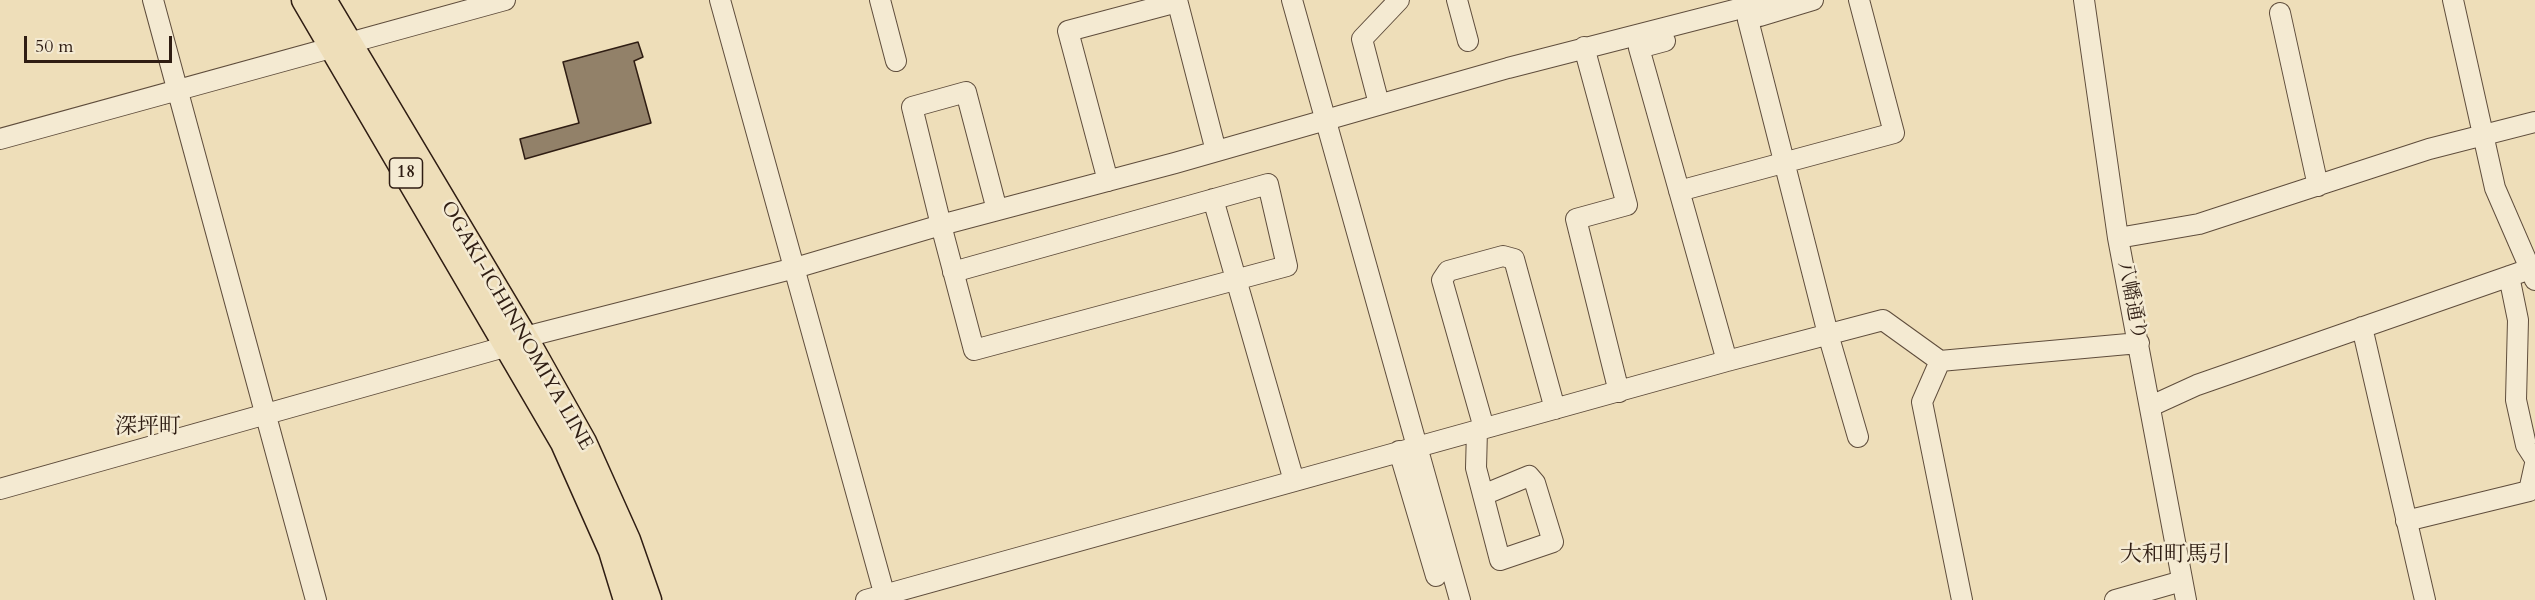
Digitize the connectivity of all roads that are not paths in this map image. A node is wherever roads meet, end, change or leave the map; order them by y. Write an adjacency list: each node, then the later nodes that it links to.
1 (153, 0): 22 (street)
2 (304, 0): 19 (main road, OGAKI-ICHINNOMIYA LINE / 18)
3 (324, 0): 19 (main road, OGAKI-ICHINNOMIYA LINE / 18)
4 (506, 0): 19 (street)
5 (720, 0): 37 (street)
6 (880, 0): 21 (street)
7 (1292, 0): 24 (street)
8 (1399, 0): 23 (street)
9 (1457, 0): 18 (street)
10 (1773, 0): 20 (street)
11 (1813, 0): 17 (street)
12 (1859, 0): 29 (street)
13 (2084, 0): 36 (street, 八幡通り)
14 (2453, 0): 26 (street)
15 (1177, 1): 28 (street); 30 (street)
16 (2280, 13): 31 (street)
17 (1748, 20): 29 (street); 32 (street)
18 (1468, 41)
19 (341, 45): 22 (street); 44 (main road, OGAKI-ICHINNOMIYA LINE / 18)
20 (1584, 47): 23 (street); 48 (street)
21 (896, 61)
22 (178, 90): 27 (street); 51 (street)
23 (1379, 104): 24 (street)
24 (1325, 119): 28 (street); 54 (street)
25 (2535, 122): 26 (street)
26 (2484, 134): 31 (street); 39 (street)
27 (0, 139)
28 (1216, 151): 30 (street)
29 (1785, 162): 32 (street); 43 (street)
30 (1108, 181): 34 (street)
31 (2318, 186): 36 (street)
32 (1679, 191): 46 (street)
33 (1213, 199): 38 (street); 41 (street); 41 (street)
34 (997, 210): 35 (street); 35 (street)
35 (940, 225): 37 (street); 38 (street)
36 (2118, 238): 45 (street, 八幡通り)
37 (795, 268): 44 (street); 63 (street)
38 (953, 272): 41 (street)
39 (2533, 275): 40 (street)
40 (2508, 276): 42 (street); 55 (street)
41 (1235, 282): 57 (street)
42 (2362, 327): 49 (street); 60 (street)
43 (1828, 334): 46 (street); 47 (street); 53 (street)
44 (517, 342): 51 (street); 65 (main road, OGAKI-ICHINNOMIYA LINE / 18); 66 (main road, OGAKI-ICHINNOMIYA LINE / 18)
45 (2139, 343): 47 (street); 49 (street, 八幡通り)
46 (1727, 361): 48 (street)
47 (1940, 361): 68 (street)
48 (1619, 392): 50 (street)
49 (2151, 406): 62 (street, 八幡通り)
50 (1555, 409): 52 (street); 52 (street)
51 (266, 414): 58 (street); 64 (street)
52 (1481, 429): 54 (street); 59 (street)
53 (1858, 437)
54 (1408, 449): 57 (street); 61 (street); 67 (street)
55 (2535, 459)
56 (2535, 464): 60 (street)
57 (1294, 481): 63 (street)
58 (0, 489)
59 (1483, 495)
60 (2406, 521): 70 (street)
61 (1436, 576)
62 (2184, 591): 69 (street)
63 (879, 598)
64 (316, 600)
65 (626, 600)
66 (649, 600)
67 (1460, 600)
68 (1962, 600)
69 (2115, 600)
70 (2425, 600)

